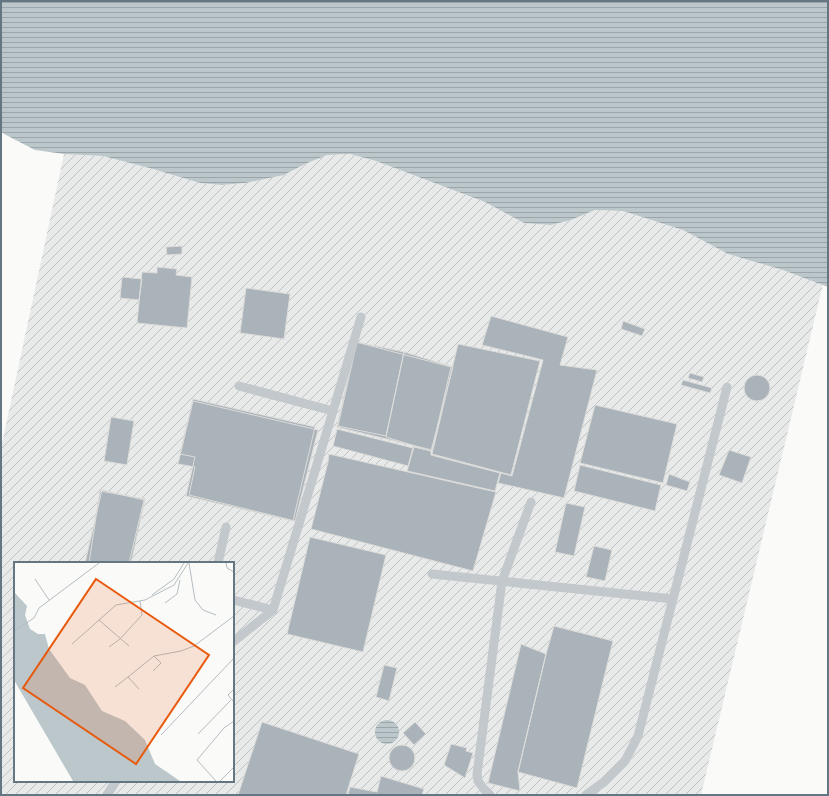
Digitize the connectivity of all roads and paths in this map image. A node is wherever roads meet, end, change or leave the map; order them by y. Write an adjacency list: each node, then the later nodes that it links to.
1 (362, 317): 4 (lane)
2 (239, 386): 4 (lane)
3 (727, 387): 10 (lane)
4 (333, 411): 12 (lane)
5 (531, 502): 9 (lane)
6 (226, 528): 7 (lane)
7 (218, 562)
8 (432, 574): 9 (lane)
9 (502, 581): 10 (lane); 16 (lane)
10 (673, 599): 17 (lane)
11 (234, 600): 12 (lane)
12 (273, 610): 13 (lane)
13 (234, 641)
14 (115, 782): 15 (lane)
15 (107, 795)
16 (490, 795)
17 (586, 795)

